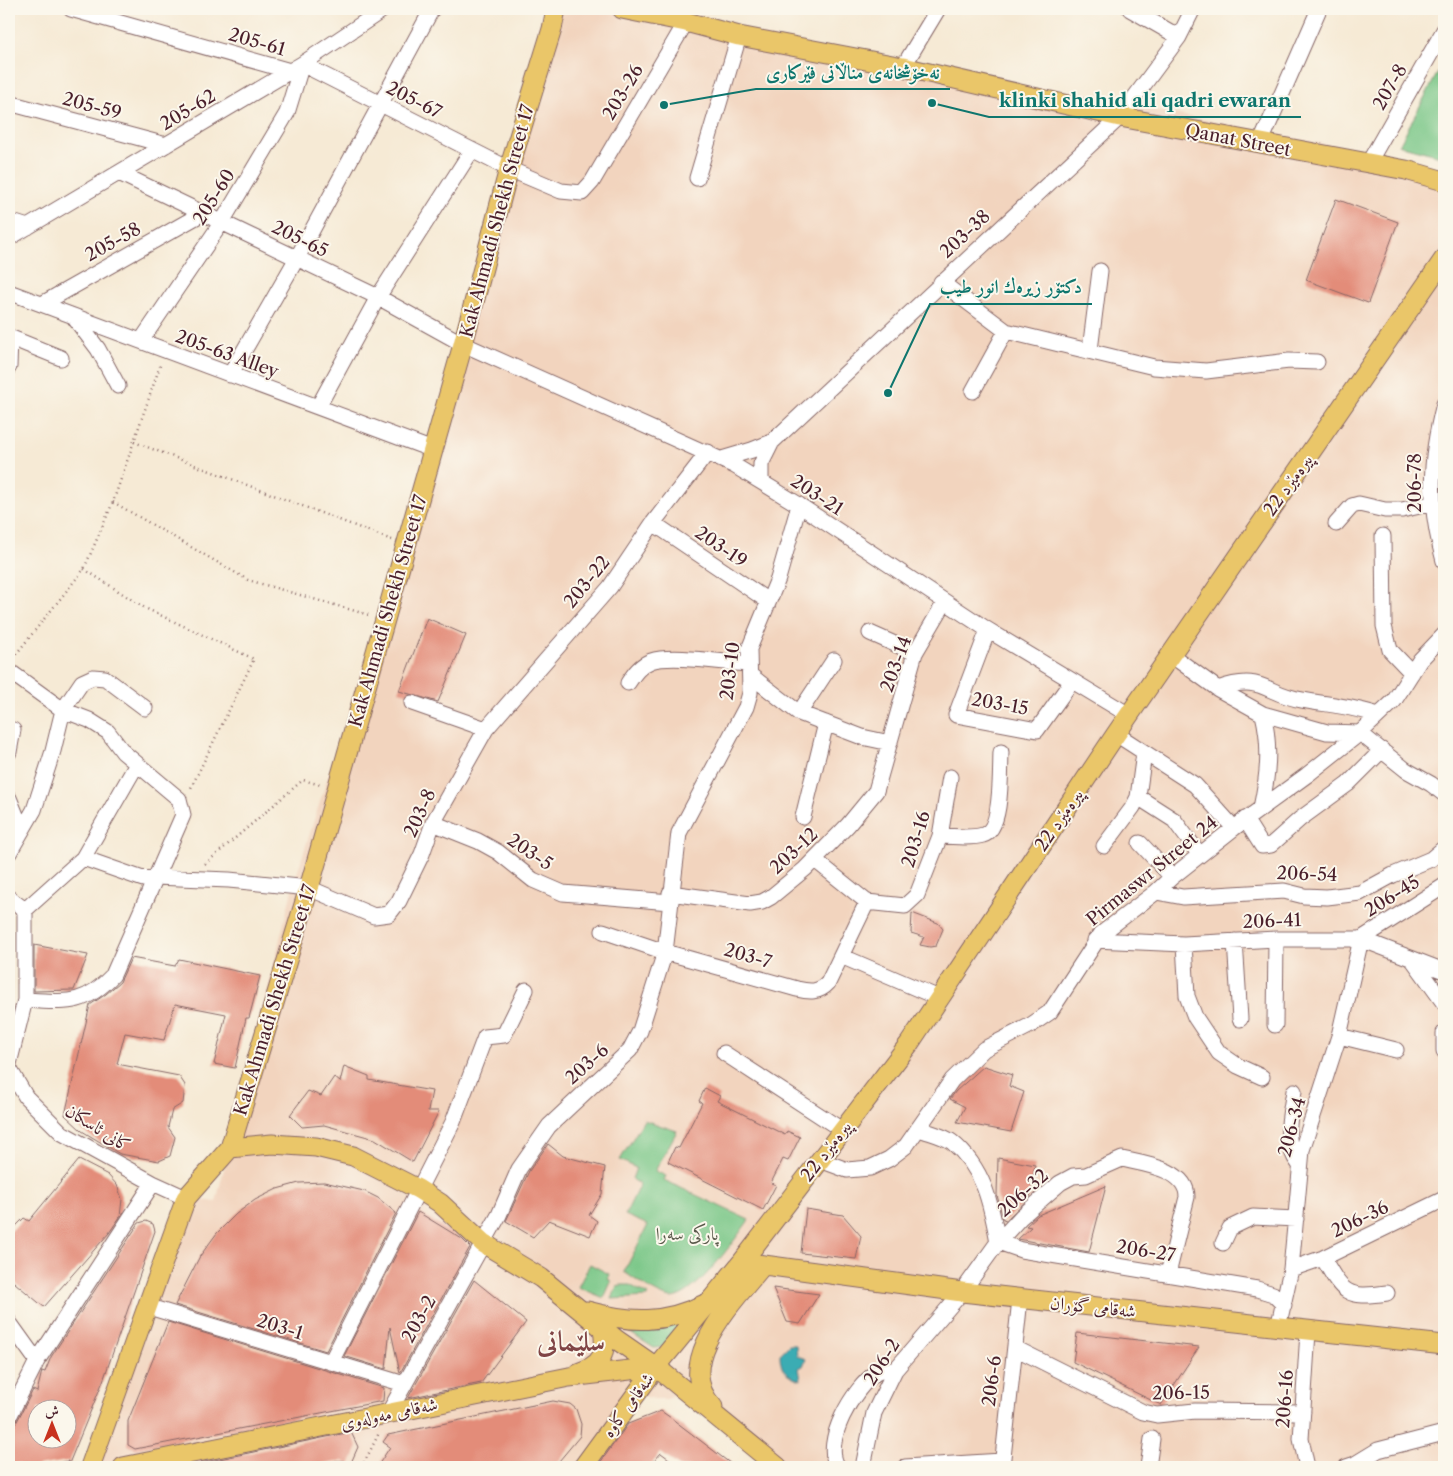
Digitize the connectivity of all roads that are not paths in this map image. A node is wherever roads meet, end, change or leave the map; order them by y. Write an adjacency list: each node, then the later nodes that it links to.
1 (70, 9): 15 (street, 205-61)
2 (384, 9): 15 (street, 205-62)
3 (432, 9): 17 (street)
4 (556, 9): 23 (main road, Kak Ahmadi Shekh Street 17)
5 (622, 9): 10 (main road, Qanat Street)
6 (938, 9): 14 (street)
7 (1130, 9): 13 (street)
8 (1193, 9): 13 (street, 203-38)
9 (1319, 9): 19 (street)
10 (690, 15): 12 (main road, Qanat Street); 28 (street, 203-26)
11 (1444, 30): 22 (street, 207-8)
12 (739, 36): 14 (main road, Qanat Street); 26 (street)
13 (1179, 37): 18 (street, 203-38)
14 (902, 67): 18 (main road, Qanat Street)
15 (296, 68): 17 (street, 205-67); 20 (street, 205-62); 32 (street, 205-60)
16 (9, 103): 20 (street, 205-59)
17 (380, 103): 21 (street, 205-67); 35 (street)
18 (1120, 117): 19 (main road, Qanat Street); 38 (street, 203-38)
19 (1260, 144): 22 (main road, Qanat Street)
20 (166, 145): 25 (street, 205-62)
21 (472, 150): 23 (street, 205-67); 40 (street)
22 (1369, 162): 24 (main road, Qanat Street)
23 (509, 169): 28 (street, 205-67); 46 (main road, Kak Ahmadi Shekh Street 17)
24 (1406, 170): 27 (main road, Qanat Street); 29 (main road)
25 (119, 173): 30 (street, 205-65); 33 (street, 205-62)
26 (697, 178)
27 (1444, 180)
28 (592, 182)
29 (1444, 189)
30 (203, 213): 32 (street, 205-65); 41 (street, 205-58)
31 (9, 221): 33 (street)
32 (222, 222): 35 (street, 205-65); 45 (street, 205-60)
33 (28, 227): 34 (street, 205-62)
34 (9, 238)
35 (297, 258): 40 (street, 205-65); 51 (street)
36 (1444, 259): 72 (main road, 22 پیرەمێرد)
37 (1100, 271): 47 (street)
38 (941, 282): 43 (street); 56 (street, 203-38)
39 (9, 292): 41 (street, 205-63 Alley)
40 (378, 297): 46 (street, 205-65); 55 (street)
41 (42, 304): 42 (street, 205-63 Alley)
42 (73, 316): 45 (street, 205-63 Alley); 52 (street)
43 (1006, 330): 47 (street); 53 (street)
44 (10, 338): 48 (street); 50 (street)
45 (140, 341): 51 (street, 205-63 Alley)
46 (463, 344): 57 (main road, Kak Ahmadi Shekh Street 17); 58 (street, 203-21)
47 (1090, 350): 49 (street)
48 (61, 358)
49 (1317, 362)
50 (9, 367)
51 (230, 375): 55 (street, 205-63 Alley)
52 (118, 386)
53 (973, 390)
54 (1444, 404): 60 (street, 206-78)
55 (318, 407): 57 (street, 205-63 Alley)
56 (772, 442): 58 (street, 203-38); 59 (street, 203-38)
57 (433, 450): 118 (main road, Kak Ahmadi Shekh Street 17)
58 (715, 456): 59 (street, 203-21); 62 (street, 203-22)
59 (762, 481): 61 (street, 203-21)
60 (1433, 503): 63 (street); 65 (street, 206-78)
61 (799, 505): 66 (street, 203-10); 67 (street, 203-21)
62 (652, 523): 66 (street, 203-19); 88 (street, 203-22)
63 (1336, 524)
64 (1383, 536): 76 (street)
65 (1444, 561)
66 (768, 601): 75 (street, 203-10)
67 (946, 602): 68 (street, 203-21); 71 (street, 203-14)
68 (988, 630): 77 (street, 203-21); 77 (street, 203-15)
69 (870, 633): 71 (street)
70 (1444, 635): 76 (street, Pirmaswr Street 24)
71 (915, 653): 92 (street, 203-14)
72 (1171, 655): 79 (street); 85 (main road, 22 پیرەمێرد)
73 (834, 660): 83 (street)
74 (9, 670): 82 (street)
75 (750, 670): 78 (street); 83 (street); 121 (street, 203-10)
76 (1412, 673): 86 (street, Pirmaswr Street 24)
77 (1072, 681): 85 (street, 203-21)
78 (628, 682)
79 (1218, 689): 84 (street); 86 (street)
80 (412, 703): 88 (street)
81 (145, 708): 82 (street)
82 (63, 710): 97 (street); 106 (street)
83 (799, 713): 87 (street)
84 (1263, 714): 90 (street); 102 (street)
85 (1129, 715): 91 (main road, 22 پیرەمێرد)
86 (1378, 715): 90 (street, Pirmaswr Street 24)
87 (826, 723): 92 (street); 103 (street)
88 (486, 729): 104 (street, 203-8)
89 (13, 730): 94 (street)
90 (1360, 733): 93 (street); 102 (street, Pirmaswr Street 24)
91 (1116, 734): 96 (street); 135 (main road, 22 پیرەمێرد)
92 (890, 743): 114 (street, 203-12)
93 (1382, 750): 99 (street); 105 (street)
94 (9, 752)
95 (1001, 752): 107 (street)
96 (1144, 753): 100 (street); 105 (street)
97 (137, 764): 113 (street); 115 (street)
98 (950, 777): 107 (street, 203-16)
99 (1444, 794)
100 (1138, 797): 109 (street); 112 (street)
101 (9, 798): 106 (street)
102 (1261, 808): 105 (street, Pirmaswr Street 24)
103 (803, 817)
104 (433, 823): 118 (street, 203-8); 121 (street, 203-5)
105 (1239, 824): 112 (street, Pirmaswr Street 24)
106 (22, 830): 111 (street)
107 (940, 836): 122 (street, 203-16)
108 (1140, 843): 116 (street)
109 (1104, 846)
110 (1444, 848): 119 (street, 206-54)
111 (9, 853)
112 (1200, 855): 116 (street, Pirmaswr Street 24)
113 (83, 858): 115 (street); 123 (street)
114 (815, 860): 121 (street, 203-12); 122 (street)
115 (155, 877): 118 (street); 136 (street)
116 (1172, 877): 119 (street, Pirmaswr Street 24)
117 (1444, 886): 126 (street, 206-45)
118 (309, 888): 151 (main road, Kak Ahmadi Shekh Street 17)
119 (1156, 892): 127 (street, Pirmaswr Street 24)
120 (9, 898): 123 (street)
121 (670, 898): 130 (street, 203-6)
122 (867, 902): 131 (street)
123 (25, 910): 136 (street)
124 (603, 931): 130 (street, 203-7)
125 (1276, 938): 126 (street, 206-41); 128 (street, 206-41); 139 (street)
126 (1361, 938): 132 (street, 206-41); 141 (street, 206-34)
127 (1095, 940): 129 (street, 206-41); 149 (street, Pirmaswr Street 24)
128 (1235, 941): 129 (street, 206-41); 138 (street)
129 (1184, 944): 147 (street)
130 (665, 952): 131 (street, 203-7); 160 (street, 203-6)
131 (841, 956): 135 (street)
132 (1413, 960): 133 (street, 206-41); 137 (street)
133 (1444, 970)
134 (526, 990): 155 (street)
135 (939, 998): 150 (main road, 22 پیرەمێرد)
136 (25, 1000): 145 (street)
137 (1444, 1003)
138 (1240, 1019)
139 (1275, 1025)
140 (1444, 1033): 143 (street)
141 (1339, 1036): 142 (street); 153 (street, 206-34)
142 (1396, 1050)
143 (1444, 1051)
144 (724, 1053): 150 (street)
145 (9, 1064)
146 (9, 1068): 154 (street, کانی ئاسکان)
147 (1262, 1077)
148 (1294, 1091): 153 (street)
149 (920, 1129): 152 (street, Pirmaswr Street 24); 159 (street)
150 (842, 1130): 152 (main road, 22 پیرەمێرد)
151 (230, 1148): 155 (main road); 156 (main road, Kak Ahmadi Shekh Street 17)
152 (820, 1160): 163 (main road, 22 پیرەمێرد)
153 (1299, 1164): 158 (street, 206-34)
154 (153, 1183): 156 (street, کانی ئاسکان); 180 (street)
155 (418, 1189): 160 (main road); 181 (street)
156 (186, 1198): 172 (main road)
157 (1444, 1199): 162 (street, 206-36)
158 (1296, 1219): 161 (street); 165 (street, 206-34)
159 (998, 1242): 166 (street, 206-27); 166 (street, 206-32); 167 (street, 206-32)
160 (484, 1243): 173 (main road); 185 (street, 203-2)
161 (1223, 1243)
162 (1323, 1258): 165 (street, 206-36); 168 (street)
163 (742, 1262): 164 (main road, شەقامی گۆران); 170 (main road, 22 پیرەمێرد)
164 (763, 1265): 167 (main road, شەقامی گۆران); 190 (main road)
165 (1291, 1269): 171 (street, 206-34)
166 (1168, 1274): 171 (street, 206-27)
167 (962, 1292): 169 (main road, شەقامی گۆران); 183 (street, 206-2)
168 (1387, 1293)
169 (1020, 1299): 176 (main road, شەقامی گۆران); 179 (street, 206-6)
170 (712, 1300): 173 (main road); 182 (main road, 22 پیرەمێرد)
171 (1284, 1305): 176 (street, 206-34)
172 (146, 1306): 181 (street, 203-1); 193 (main road)
173 (581, 1310): 175 (main road)
174 (9, 1322): 180 (street)
175 (604, 1328): 182 (main road); 184 (main road)
176 (1278, 1328): 177 (main road, شەقامی گۆران)
177 (1308, 1332): 178 (main road, شەقامی گۆران); 186 (street, 206-16)
178 (1444, 1345)
179 (1015, 1348): 186 (street, 206-15); 192 (street, 206-6)
180 (38, 1361): 188 (street)
181 (331, 1362): 185 (street, 203-1)
182 (656, 1367): 184 (main road, شەقامی مەولەوی); 190 (main road); 195 (main road, شەقامی کاوە)
183 (895, 1370): 197 (street); 198 (street, 206-2)
184 (569, 1377): 187 (main road, شەقامی مەولەوی)
185 (404, 1384): 187 (street, 203-2)
186 (1303, 1412): 201 (street, 206-16)
187 (388, 1414): 194 (main road, شەقامی مەولەوی)
188 (9, 1417)
189 (1444, 1433): 202 (street)
190 (742, 1437): 196 (main road)
191 (1152, 1439): 200 (street)
192 (1002, 1464): 199 (street)
193 (90, 1467)
194 (123, 1467)
195 (582, 1467)
196 (778, 1467)
197 (838, 1467)
198 (863, 1467)
199 (905, 1467)
200 (1148, 1467)
201 (1307, 1467)
202 (1346, 1467)

